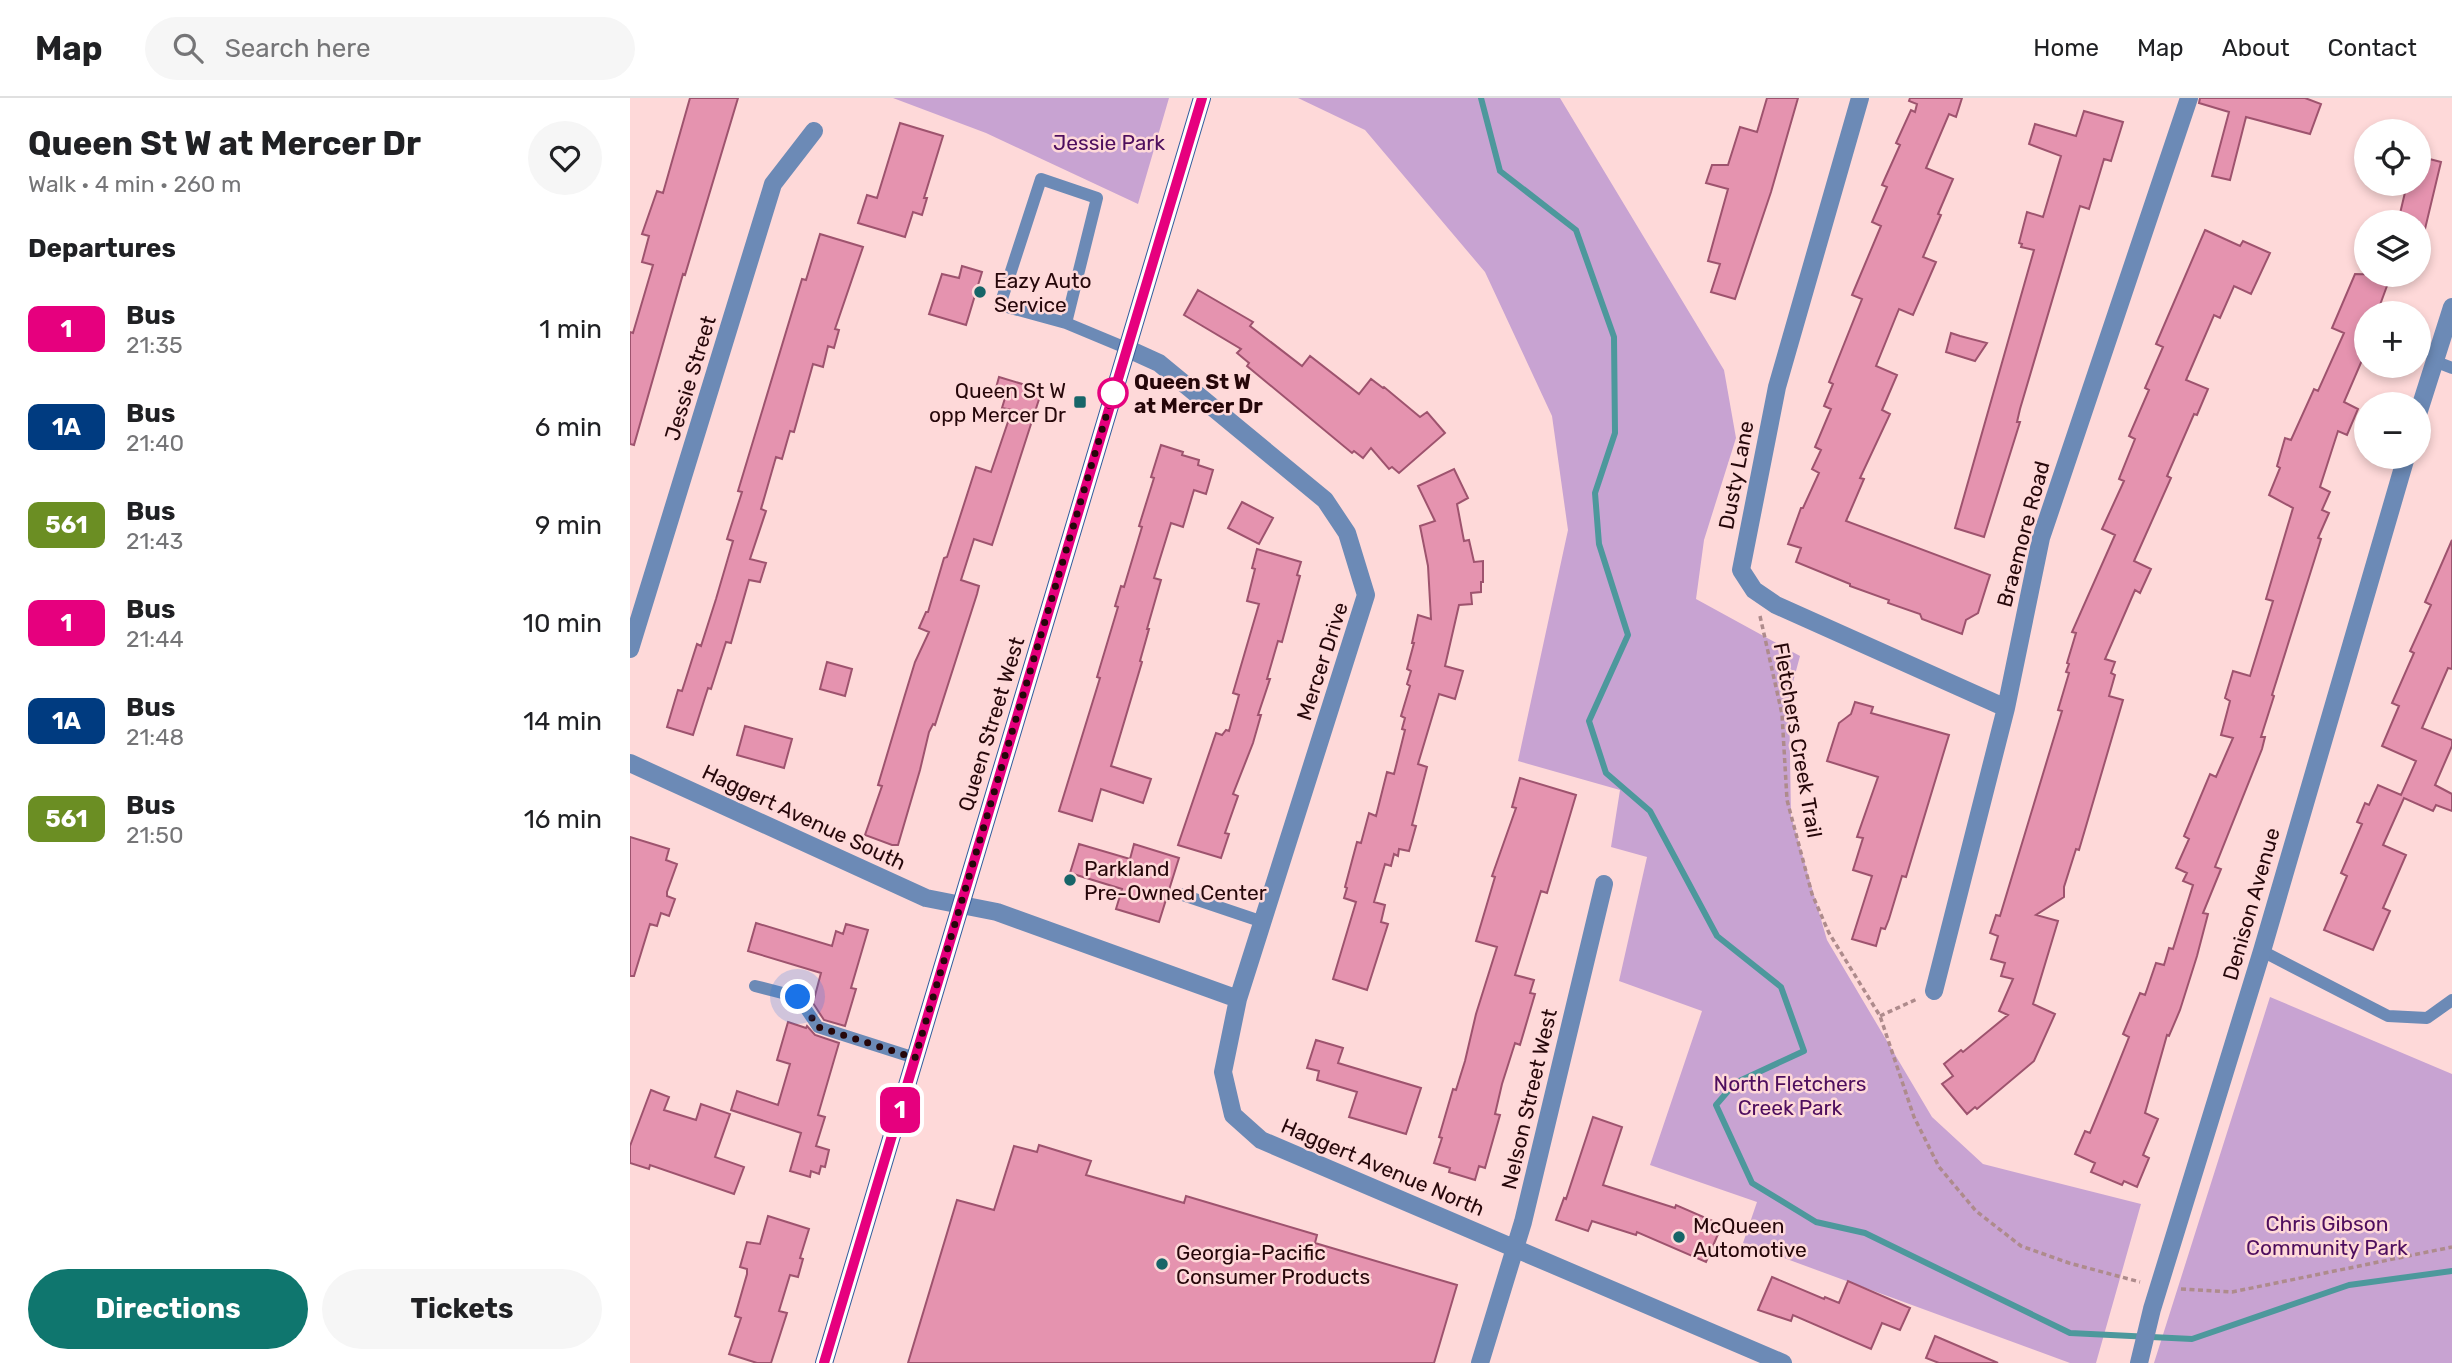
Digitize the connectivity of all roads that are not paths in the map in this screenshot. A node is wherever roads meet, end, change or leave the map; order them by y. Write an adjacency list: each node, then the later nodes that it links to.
1 (1202, 98): 7 (main road, Queen Street West)
2 (1860, 98): 13 (street, Dusty Lane)
3 (2189, 98): 13 (street, Braemore Road)
4 (814, 131): 12 (street, Jessie Street)
5 (2452, 307): 8 (street)
6 (1066, 324): 6 (lane); 7 (lane)
7 (1126, 348): 17 (main road, Queen Street West); 18 (street, Mercer Drive)
8 (2434, 360): 9 (lane); 10 (street)
9 (2452, 368)
10 (2425, 392)
11 (2403, 469): 19 (street, Denison Avenue)
12 (630, 649)
13 (2006, 708): 21 (street, Braemore Road)
14 (630, 763): 17 (street, Haggert Avenue South)
15 (1604, 884): 25 (street, Nelson Street West)
16 (1177, 893): 18 (lane)
17 (961, 905): 22 (street); 24 (main road, Queen Street West)
18 (1262, 922): 22 (street, Mercer Drive)
19 (2262, 951): 23 (lane); 29 (street, Denison Avenue)
20 (755, 986): 24 (lane)
21 (1934, 991)
22 (1238, 999): 25 (street, Haggert Avenue North)
23 (2452, 1000)
24 (915, 1058): 26 (main road, Queen Street West)
25 (1515, 1248): 27 (street, Nelson Street West); 28 (street, Haggert Avenue North)
26 (824, 1363)
27 (1480, 1363)
28 (1783, 1363)
29 (2139, 1363)

